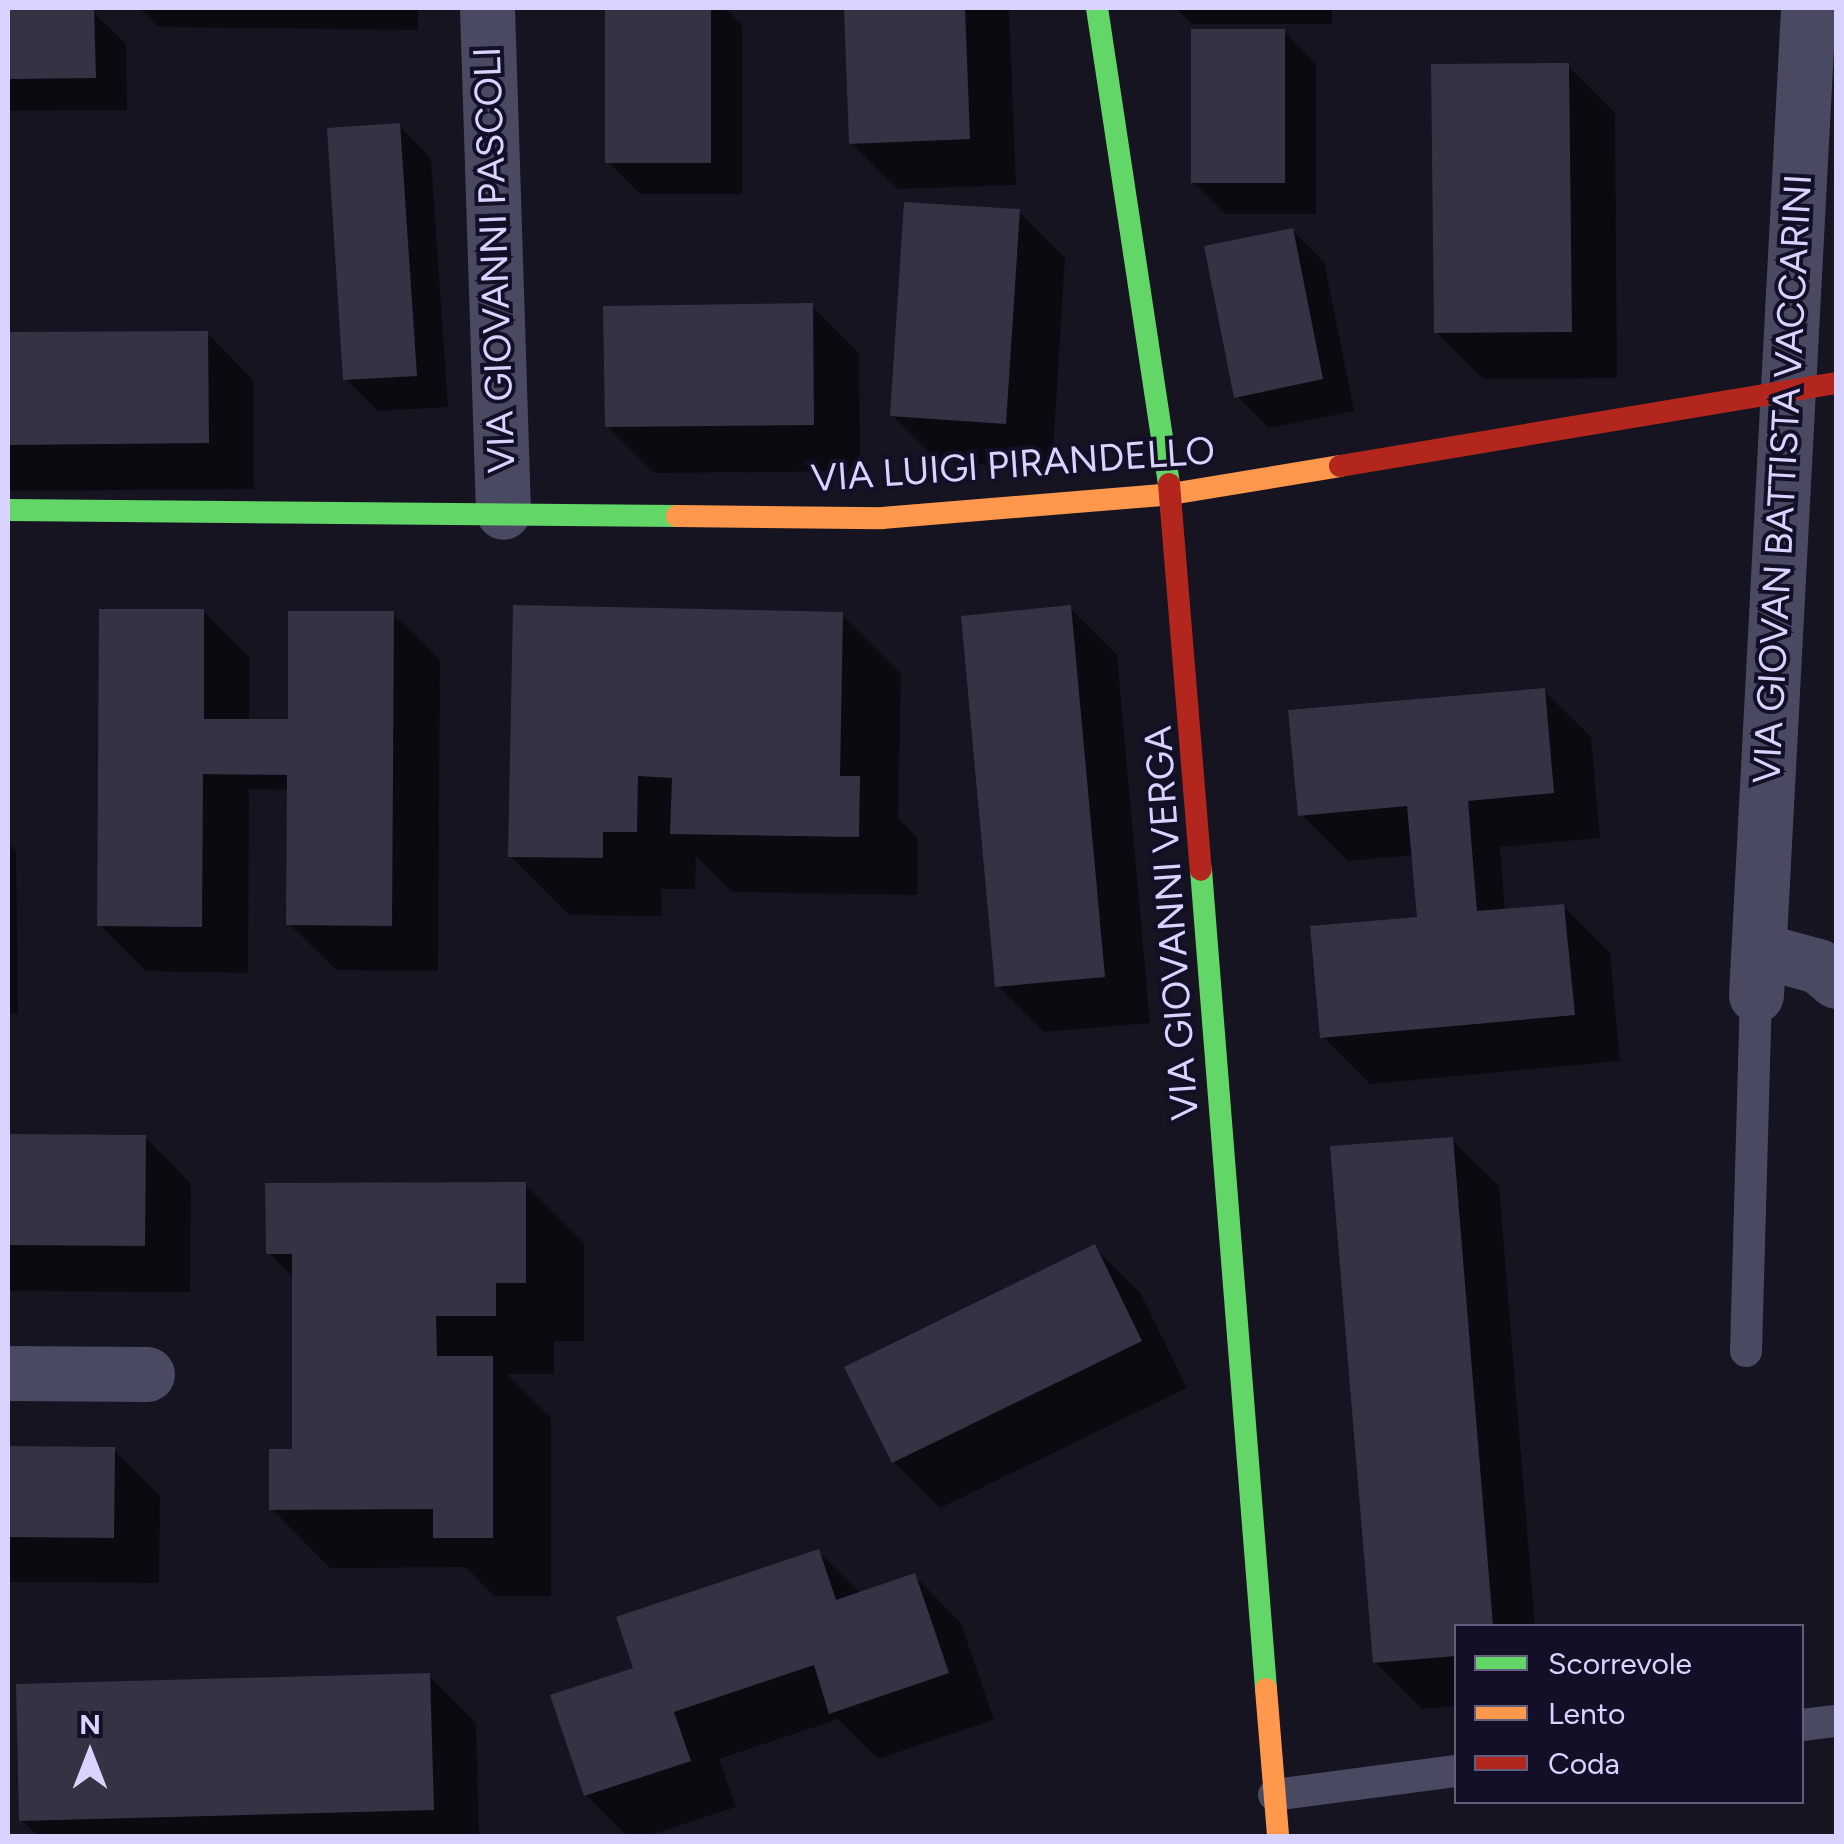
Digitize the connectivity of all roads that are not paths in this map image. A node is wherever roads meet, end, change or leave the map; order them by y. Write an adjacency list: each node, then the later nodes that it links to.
1 (487, 8): 7 (street, VIA GIOVANNI PASCOLI)
2 (1097, 8): 5 (street, VIA GIOVANNI VERGA)
3 (1808, 8): 4 (street, VIA GIOVAN BATTISTA VACCARINI)
4 (1812, 387): 5 (street, VIA LUIGI PIRANDELLO); 8 (street, VIA GIOVAN BATTISTA VACCARINI)
5 (1172, 494): 7 (street, VIA LUIGI PIRANDELLO); 16 (street, VIA GIOVANNI VERGA)
6 (8, 510): 7 (street, VIA LUIGI PIRANDELLO)
7 (503, 512)
8 (1757, 972): 9 (street); 10 (lane)
9 (1836, 981)
10 (1746, 1351)
11 (8, 1373): 12 (street)
12 (146, 1374)
13 (1836, 1721): 14 (lane)
14 (1804, 1725)
15 (1454, 1771): 16 (lane)
16 (1274, 1795): 17 (street, VIA GIOVANNI VERGA)
17 (1278, 1836)

